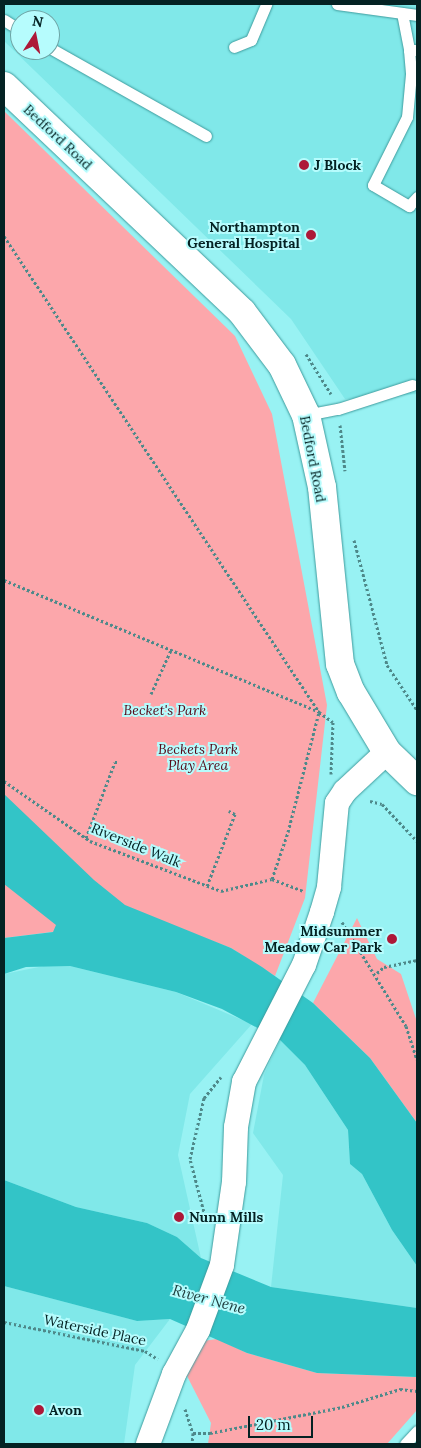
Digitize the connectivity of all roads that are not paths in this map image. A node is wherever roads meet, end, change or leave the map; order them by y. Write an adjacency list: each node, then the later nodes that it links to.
1 (266, 4): 5 (lane)
2 (337, 4): 3 (lane)
3 (402, 13): 4 (lane); 6 (lane)
4 (417, 15)
5 (234, 47)
6 (413, 50): 10 (lane)
7 (60, 54): 9 (lane)
8 (4, 86): 12 (main road, Bedford Road)
9 (206, 136)
10 (417, 196)
11 (412, 385): 12 (lane)
12 (306, 414): 13 (main road, Bedford Road)
13 (387, 752): 14 (main road, Bedford Road); 16 (street)
14 (416, 781)
15 (417, 1432): 17 (lane)
16 (148, 1444)
17 (405, 1444)

